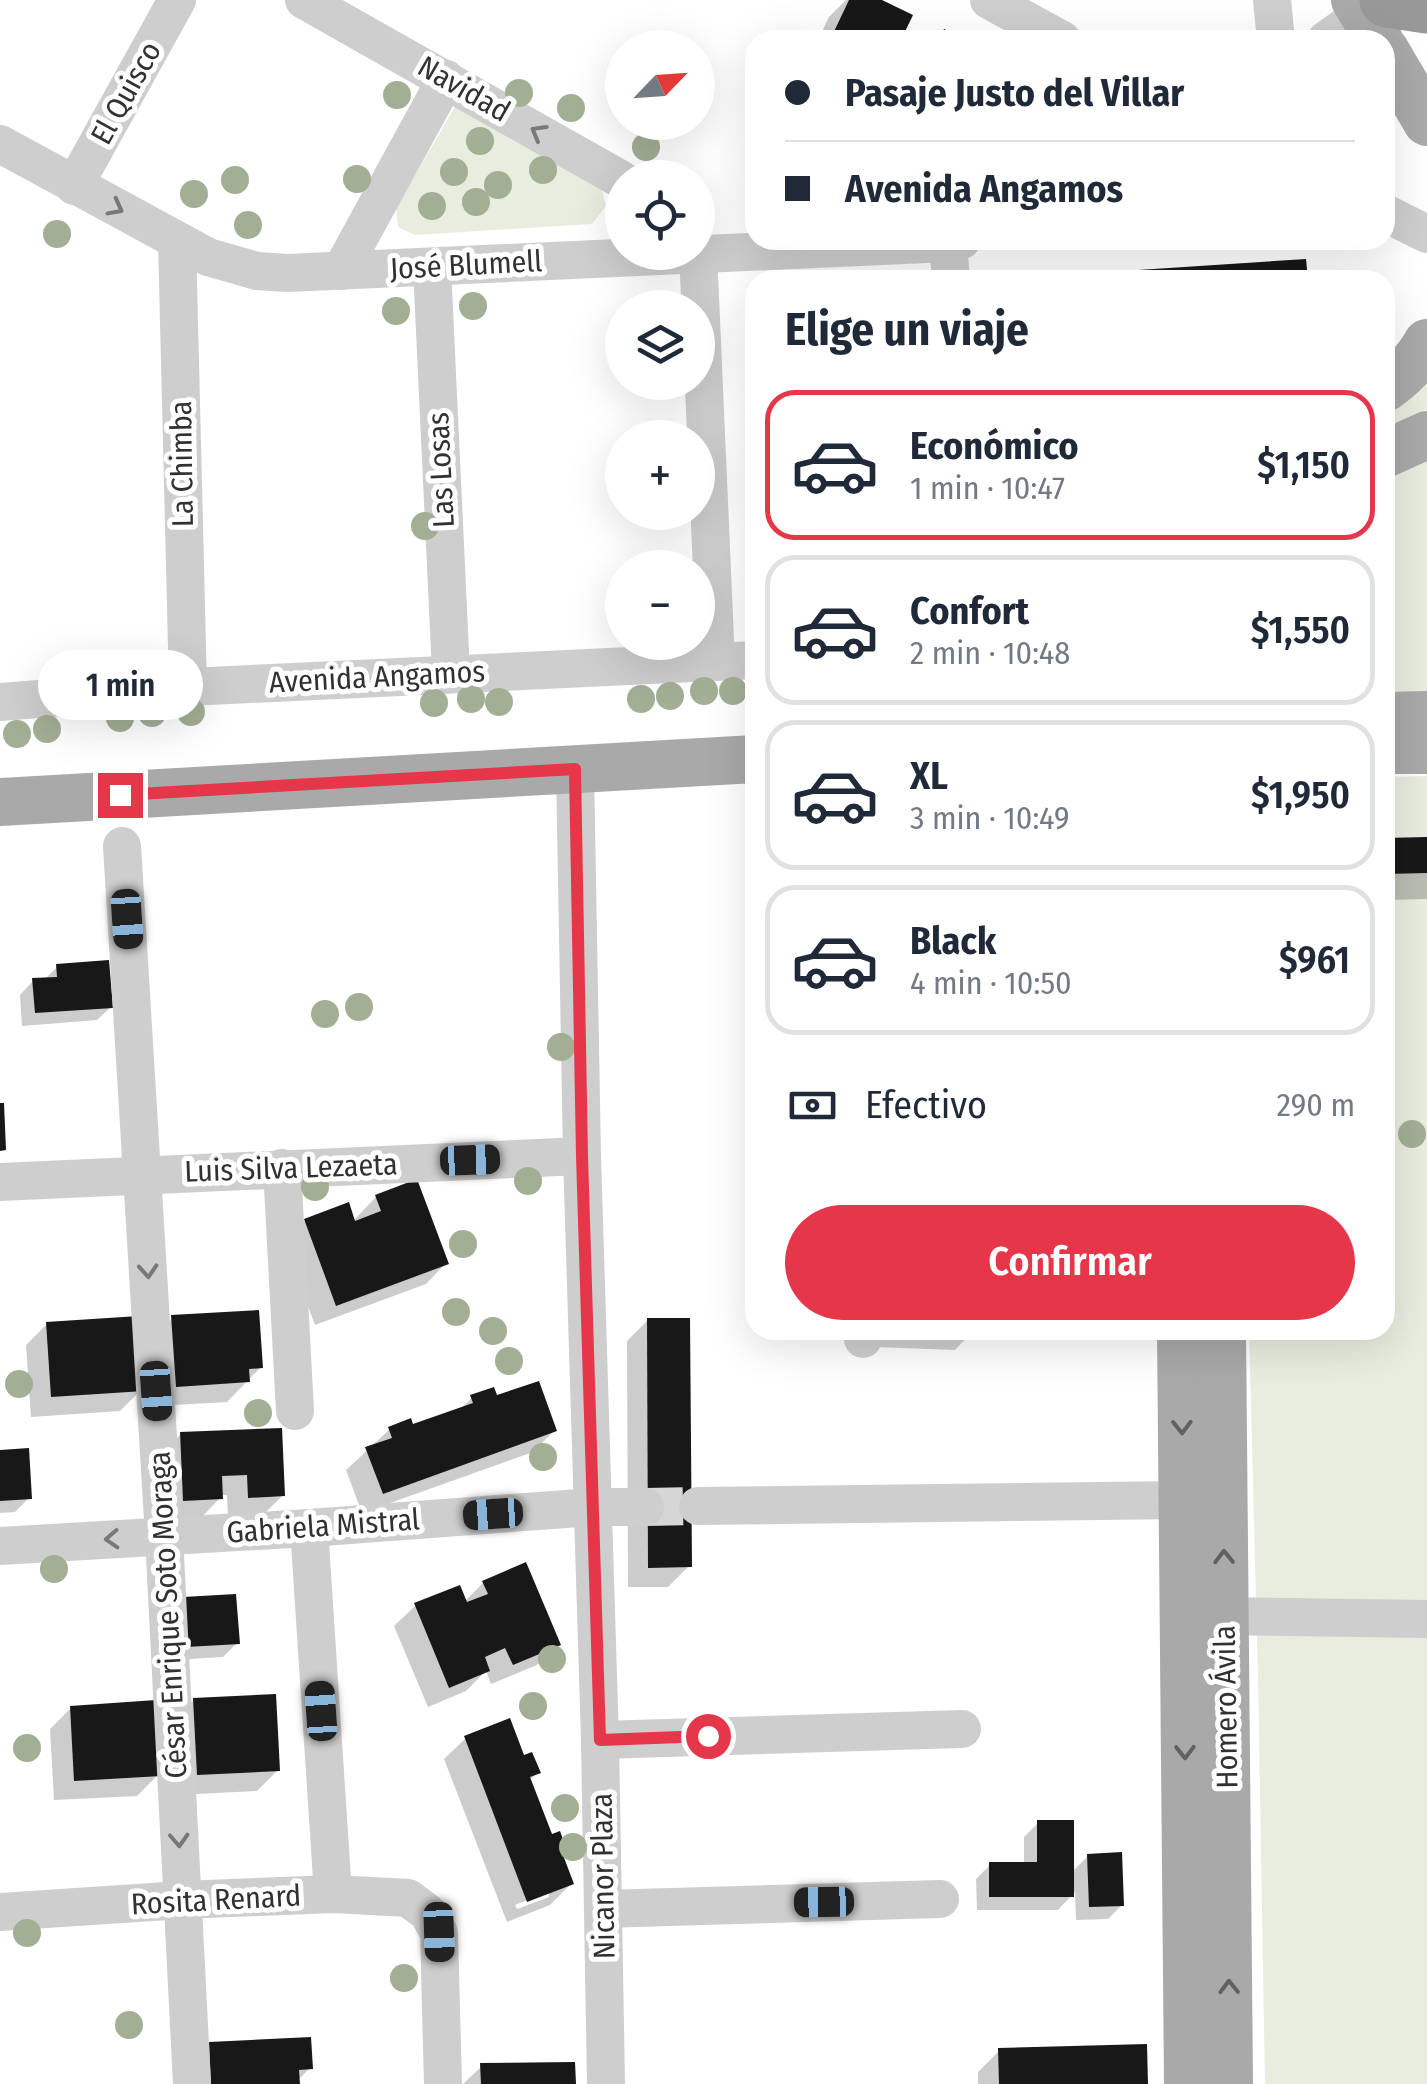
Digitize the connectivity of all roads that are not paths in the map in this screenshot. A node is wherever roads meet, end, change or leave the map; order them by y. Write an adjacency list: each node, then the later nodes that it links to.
1 (177, 0): 12 (street, El Quisco)
2 (304, 0): 8 (street, Navidad)
3 (989, 0): 6 (street)
4 (1427, 6): 5 (highway)
5 (1366, 24)
6 (1044, 30)
7 (1395, 71): 9 (main road)
8 (446, 78): 11 (street, Navidad, one-way to 8); 21 (street)
9 (1427, 122)
10 (0, 144): 12 (street, José Blumell)
11 (605, 170)
12 (74, 186): 15 (street, José Blumell, one-way to 15)
13 (1395, 217): 14 (street)
14 (1427, 234)
15 (176, 241): 21 (street, José Blumell); 29 (street, La Chimba)
16 (715, 252): 17 (street, José Blumell)
17 (954, 254)
18 (605, 257): 19 (street, José Blumell)
19 (432, 267): 21 (street, José Blumell); 28 (street, Las Losas)
20 (699, 270): 27 (street)
21 (341, 271)
22 (1427, 343): 23 (main road)
23 (1395, 379)
24 (1427, 435): 25 (main road)
25 (1395, 449)
26 (745, 661): 27 (street, Avenida Angamos)
27 (716, 662): 28 (street, Avenida Angamos)
28 (451, 673): 29 (street, Avenida Angamos)
29 (188, 687): 30 (street, Avenida Angamos)
30 (0, 702)
31 (1395, 716): 32 (main road)
32 (1427, 716)
33 (1395, 750): 34 (main road)
34 (1427, 750)
35 (745, 760): 36 (main road)
36 (575, 769): 37 (main road); 39 (street, Nicanor Plaza)
37 (0, 802)
38 (122, 846): 41 (street, César Enrique Soto Moraga)
39 (582, 1156): 40 (street, Luis Silva Lezaeta); 49 (street, Nicanor Plaza)
40 (282, 1168): 41 (street, Luis Silva Lezaeta); 45 (street)
41 (142, 1174): 42 (street, Luis Silva Lezaeta); 51 (street, César Enrique Soto Moraga, one-way to 51)
42 (0, 1182)
43 (1181, 1340): 46 (main road, Homero Ávila, one-way to 46)
44 (1222, 1340): 53 (main road, Homero Ávila, one-way to 44)
45 (295, 1412)
46 (1183, 1500): 47 (street); 65 (main road, Homero Ávila, one-way to 65)
47 (698, 1506)
48 (646, 1507): 49 (street, Gabriela Mistral)
49 (593, 1508): 50 (street, Gabriela Mistral); 56 (street, Nicanor Plaza)
50 (309, 1528): 51 (street, Gabriela Mistral); 57 (street)
51 (164, 1536): 52 (street, Gabriela Mistral, one-way to 52); 59 (street, César Enrique Soto Moraga, one-way to 59)
52 (0, 1546)
53 (1225, 1616): 54 (street); 66 (main road, Homero Ávila, one-way to 53)
54 (1427, 1618)
55 (962, 1730): 56 (street)
56 (600, 1740): 60 (street, Nicanor Plaza)
57 (333, 1894): 59 (street, Rosita Renard); 63 (street, Rosita Renard)
58 (940, 1899): 60 (street)
59 (182, 1900): 61 (street, Rosita Renard); 62 (street, César Enrique Soto Moraga)
60 (603, 1909): 64 (street, Nicanor Plaza)
61 (0, 1912)
62 (192, 2084)
63 (443, 2084)
64 (606, 2084)
65 (1188, 2084)
66 (1230, 2084)

